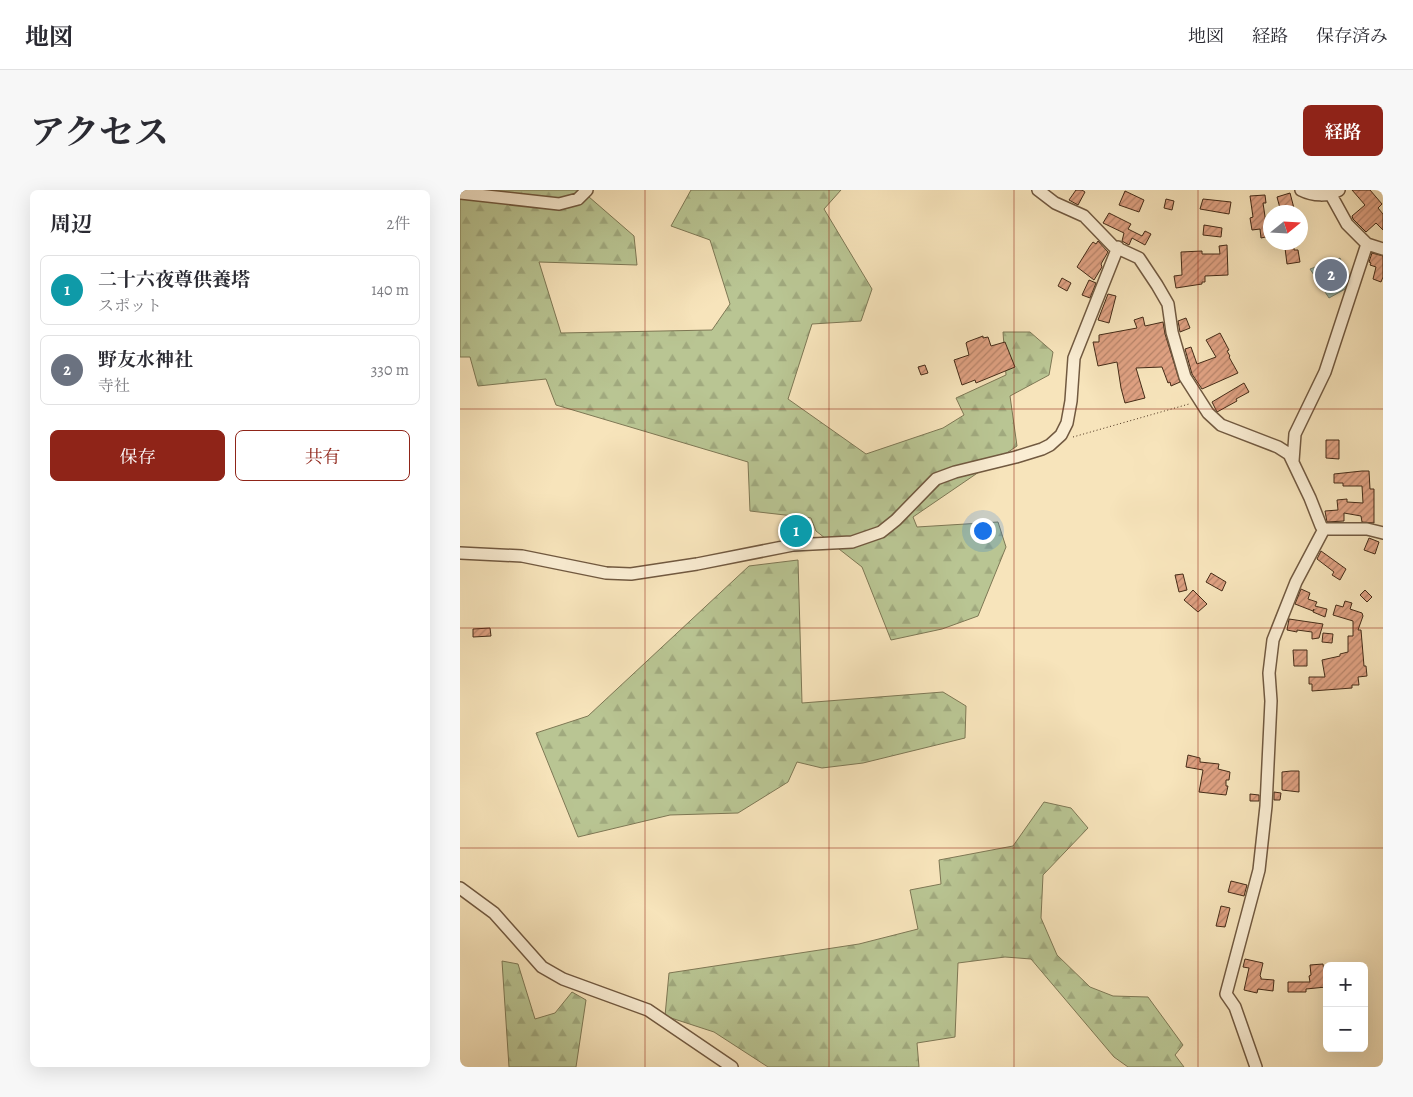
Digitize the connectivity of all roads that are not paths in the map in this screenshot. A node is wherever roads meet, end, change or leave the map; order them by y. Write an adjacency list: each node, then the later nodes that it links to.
1 (587, 190): 4 (street)
2 (1038, 190): 7 (street)
3 (1302, 190): 5 (street)
4 (460, 192)
5 (1335, 192): 6 (street)
6 (1367, 244): 8 (street); 9 (street)
7 (1118, 248): 9 (street); 12 (street)
8 (1383, 249)
9 (1293, 461): 10 (street)
10 (1324, 529): 11 (street); 15 (street)
11 (1383, 533)
12 (460, 553)
13 (460, 888): 14 (street)
14 (732, 1067)
15 (1256, 1067)

